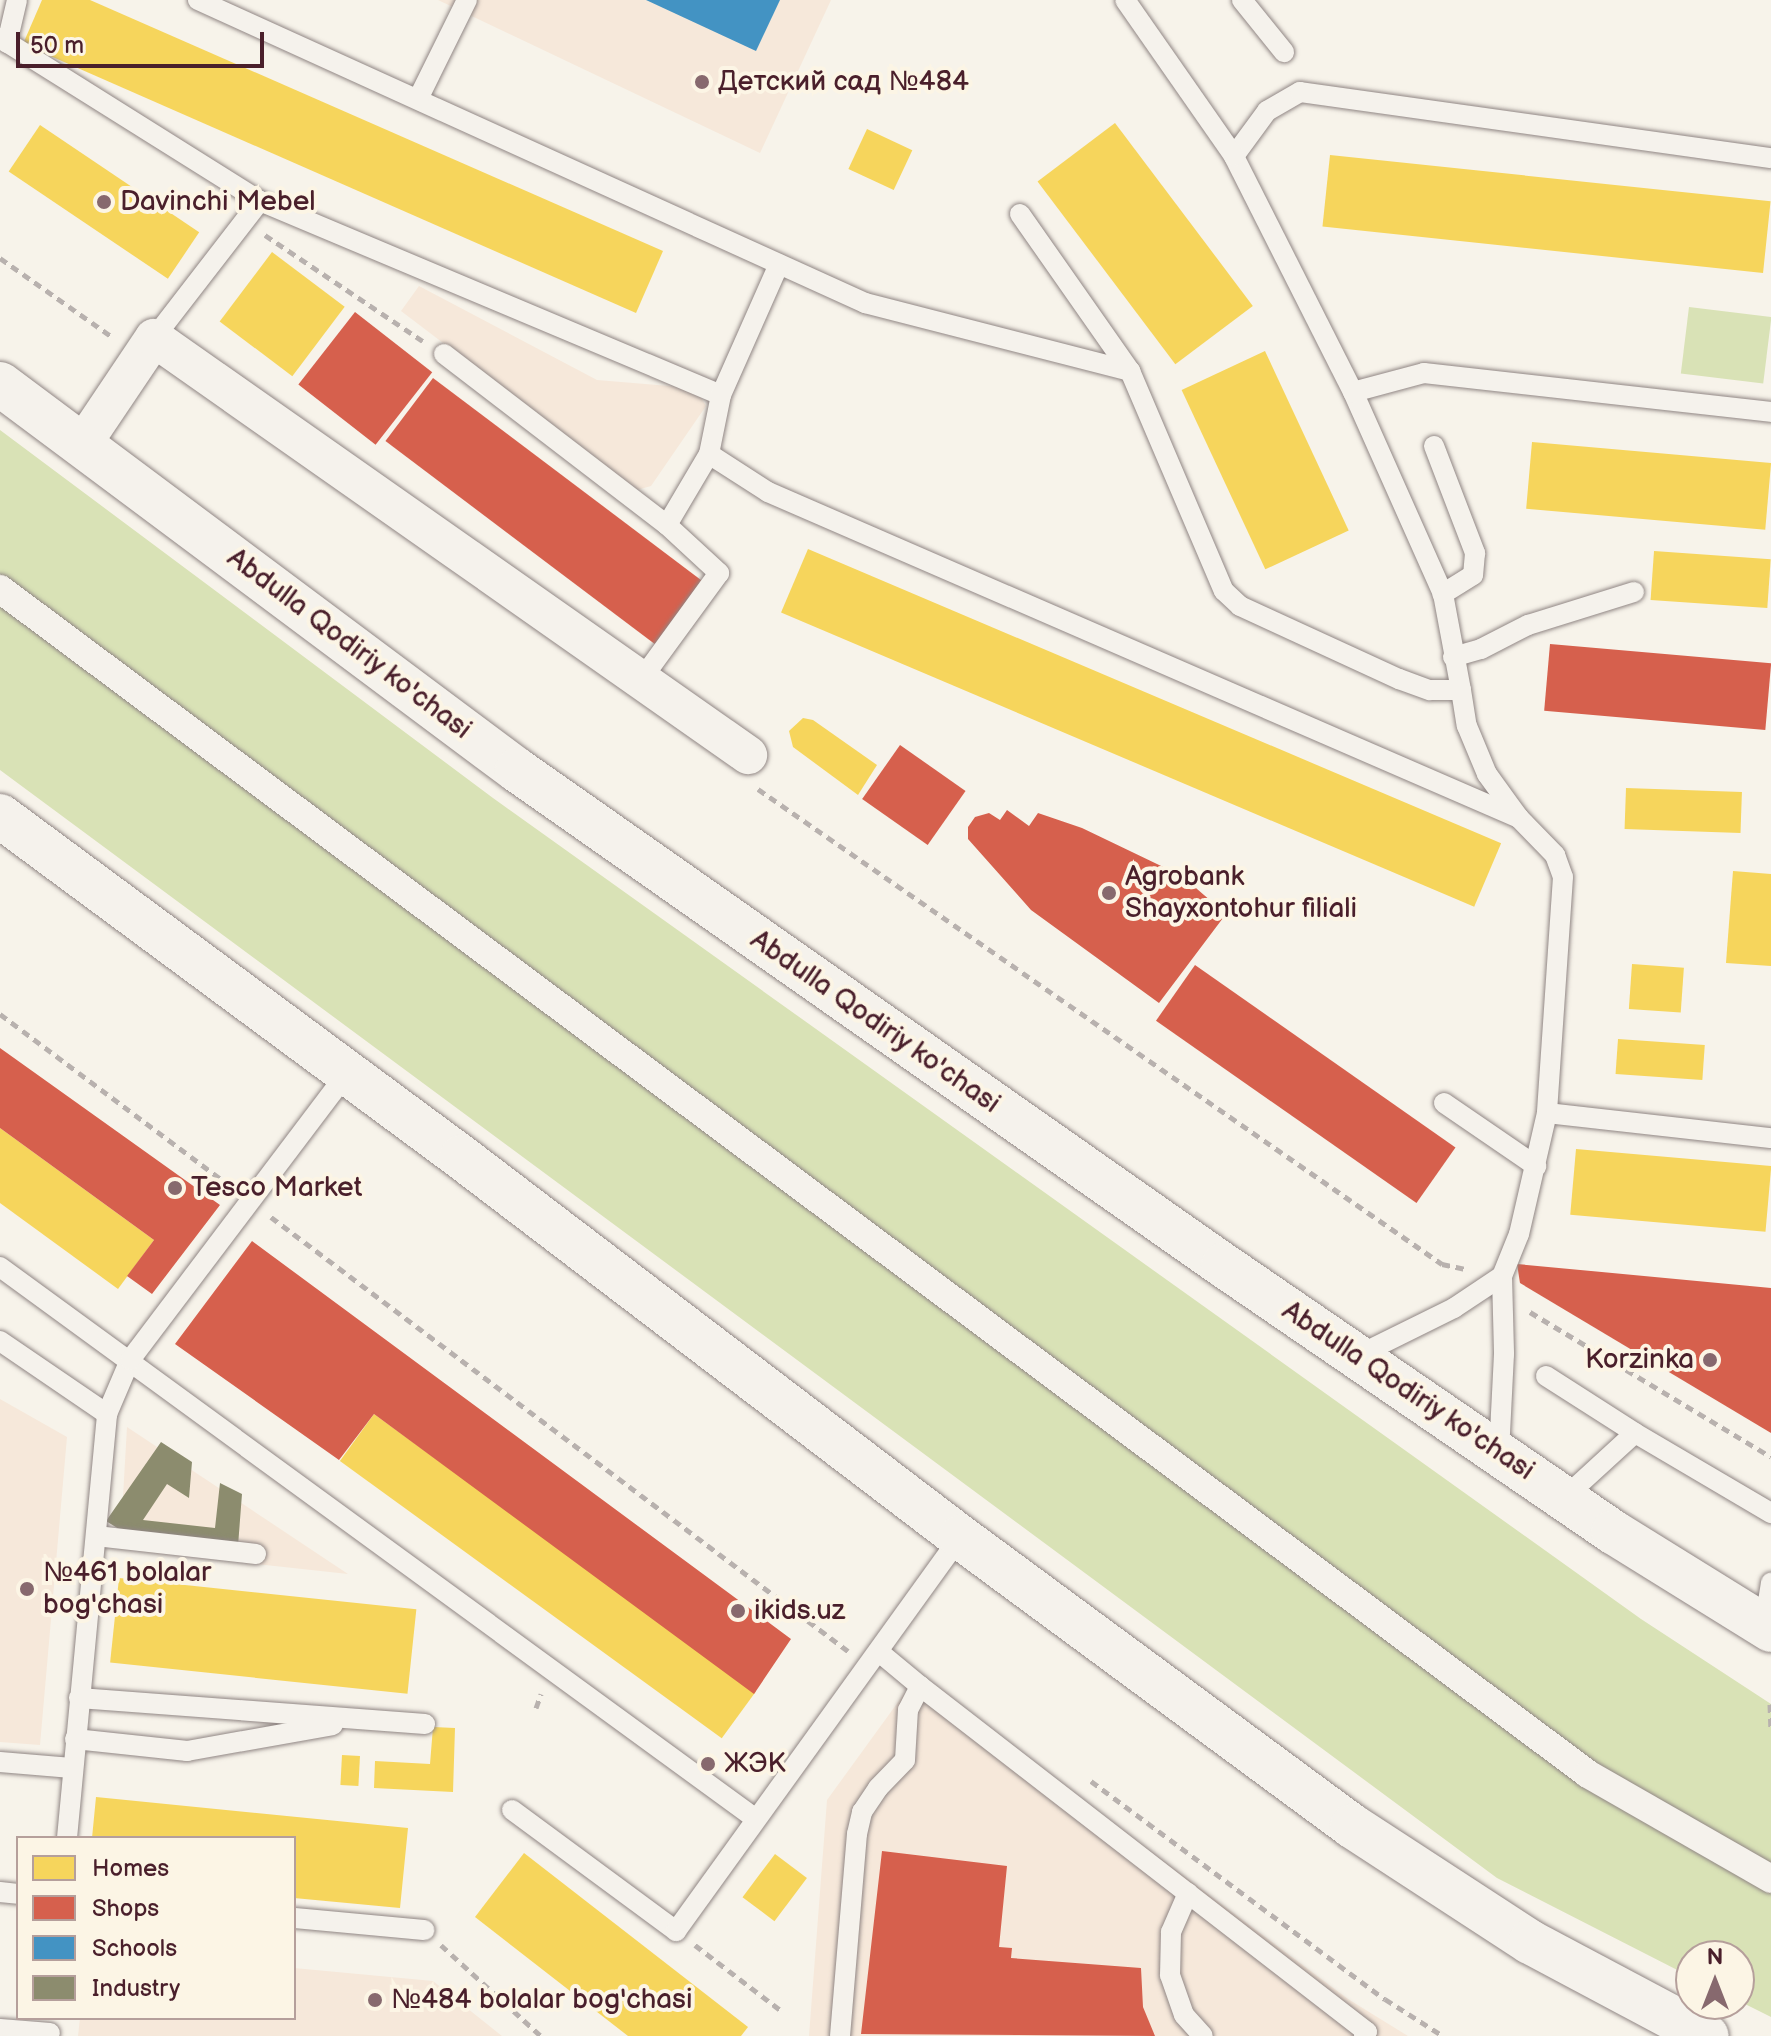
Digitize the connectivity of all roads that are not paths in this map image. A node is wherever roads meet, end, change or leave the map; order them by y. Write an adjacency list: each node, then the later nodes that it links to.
1 (17, 0): 7 (lane)
2 (198, 0): 6 (lane)
3 (467, 0): 9 (lane)
4 (1125, 0): 10 (lane)
5 (1242, 0): 8 (lane)
6 (225, 5): 9 (lane)
7 (4, 40): 12 (lane)
8 (1284, 52)
9 (418, 99): 14 (lane)
10 (1234, 156): 11 (lane); 19 (lane)
11 (1771, 158)
12 (260, 201): 15 (lane); 20 (lane)
13 (1020, 214): 17 (lane)
14 (779, 264): 17 (lane); 20 (lane)
15 (147, 347): 22 (street); 30 (street)
16 (444, 354): 25 (lane)
17 (1130, 371): 31 (lane)
18 (0, 384): 22 (main road, Abdulla Qodiriy ko'chasi)
19 (1353, 392): 21 (lane); 28 (lane)
20 (721, 395): 24 (lane)
21 (1771, 412)
22 (82, 445): 43 (main road, Abdulla Qodiriy ko'chasi)
23 (1434, 446): 28 (lane)
24 (709, 454): 25 (lane); 34 (lane)
25 (667, 525): 30 (lane)
26 (0, 589): 67 (street)
27 (1634, 592): 29 (lane)
28 (1443, 594): 29 (lane)
29 (1453, 657): 31 (lane)
30 (641, 680): 32 (street)
31 (1461, 690): 34 (lane)
32 (748, 769)
33 (0, 816): 35 (main road)
34 (1519, 818): 37 (lane)
35 (347, 1073): 44 (lane); 52 (main road)
36 (1444, 1103): 39 (lane)
37 (1547, 1113): 38 (lane); 39 (lane)
38 (1771, 1138)
39 (1536, 1166): 41 (lane)
40 (0, 1267): 44 (lane)
41 (1502, 1276): 43 (lane); 48 (lane)
42 (0, 1341): 46 (lane)
43 (1357, 1356): 48 (main road, Abdulla Qodiriy ko'chasi)
44 (130, 1360): 46 (lane); 65 (lane)
45 (1546, 1376): 47 (lane)
46 (107, 1414): 51 (lane)
47 (1635, 1433): 49 (lane); 50 (lane)
48 (1499, 1453): 49 (main road, Abdulla Qodiriy ko'chasi)
49 (1564, 1498): 55 (main road, Abdulla Qodiriy ko'chasi)
50 (1771, 1513)
51 (96, 1536): 53 (lane); 58 (lane)
52 (960, 1537): 56 (lane); 76 (main road)
53 (256, 1554)
54 (1771, 1583): 55 (lane)
55 (1768, 1628)
56 (874, 1659): 57 (lane); 65 (lane)
57 (920, 1686): 68 (lane); 73 (lane)
58 (79, 1698): 59 (lane); 61 (lane)
59 (365, 1720): 60 (lane); 61 (lane)
60 (425, 1724)
61 (75, 1739): 63 (lane)
62 (0, 1762): 63 (lane)
63 (72, 1768): 66 (lane)
64 (512, 1810): 65 (lane)
65 (756, 1819)
66 (67, 1836)
67 (1771, 1879)
68 (1188, 1893): 74 (lane); 75 (lane)
69 (296, 1918): 70 (lane)
70 (424, 1930)
71 (0, 2029): 72 (lane)
72 (50, 2029)
73 (840, 2036)
74 (1203, 2036)
75 (1364, 2036)
76 (1707, 2036)

